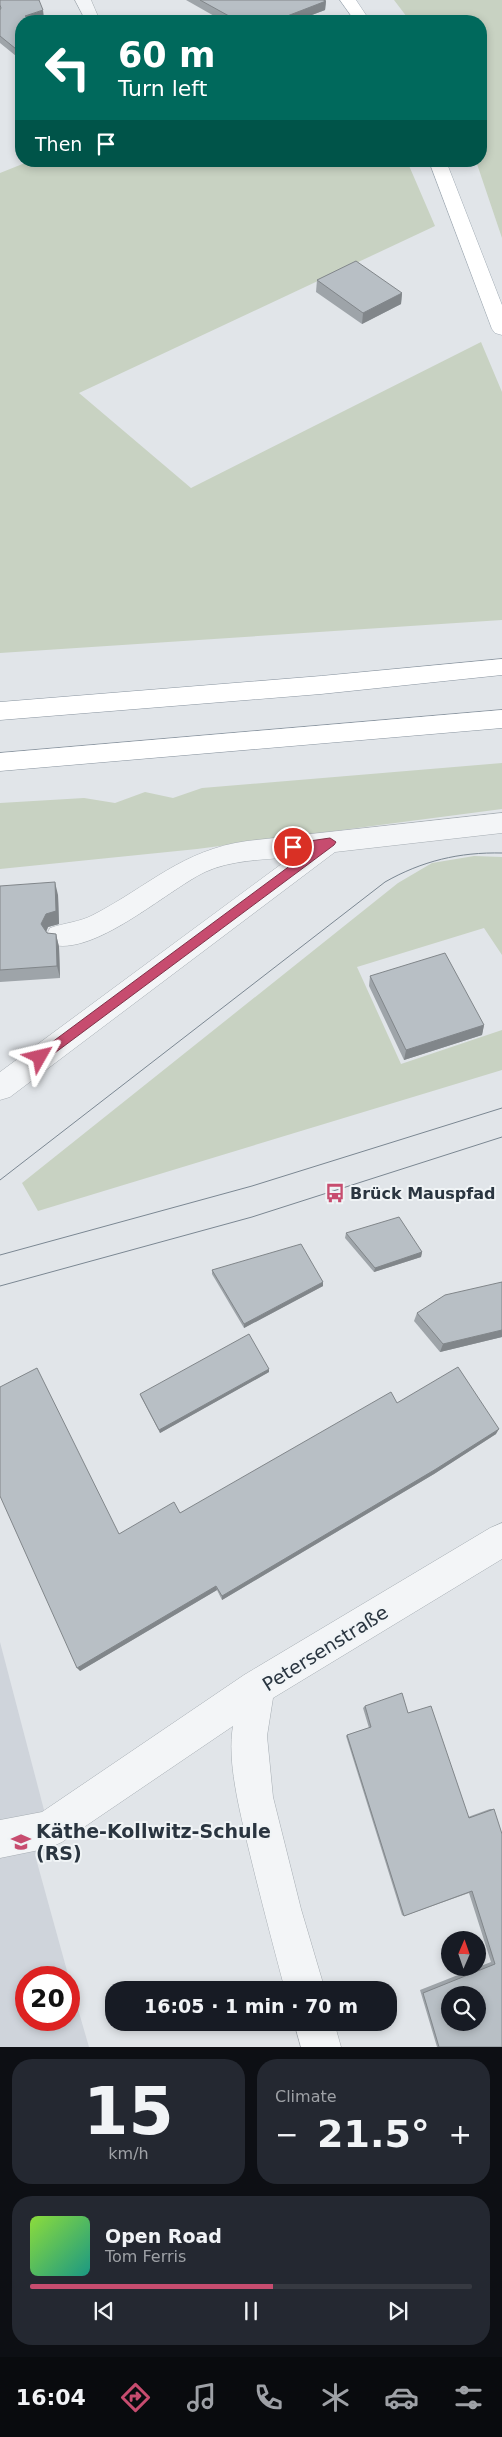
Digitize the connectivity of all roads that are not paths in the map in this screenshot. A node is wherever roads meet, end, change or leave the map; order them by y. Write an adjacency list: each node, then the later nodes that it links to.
1 (83, 0): 3 (street)
2 (348, 0): 4 (main road)
3 (90, 15)
4 (359, 15)
5 (439, 167): 6 (main road)
6 (502, 329)
7 (502, 667): 8 (main road)
8 (0, 711)
9 (502, 719): 10 (main road)
10 (0, 762)
11 (502, 823): 12 (street)
12 (330, 842): 13 (street); 14 (street)
13 (59, 936)
14 (0, 1088)
15 (502, 1540): 16 (street, Petersenstraße)
16 (257, 1688): 17 (street); 18 (street, Petersenstraße)
17 (0, 1839)
18 (302, 1981)
19 (316, 2031): 20 (street)
20 (320, 2047)

